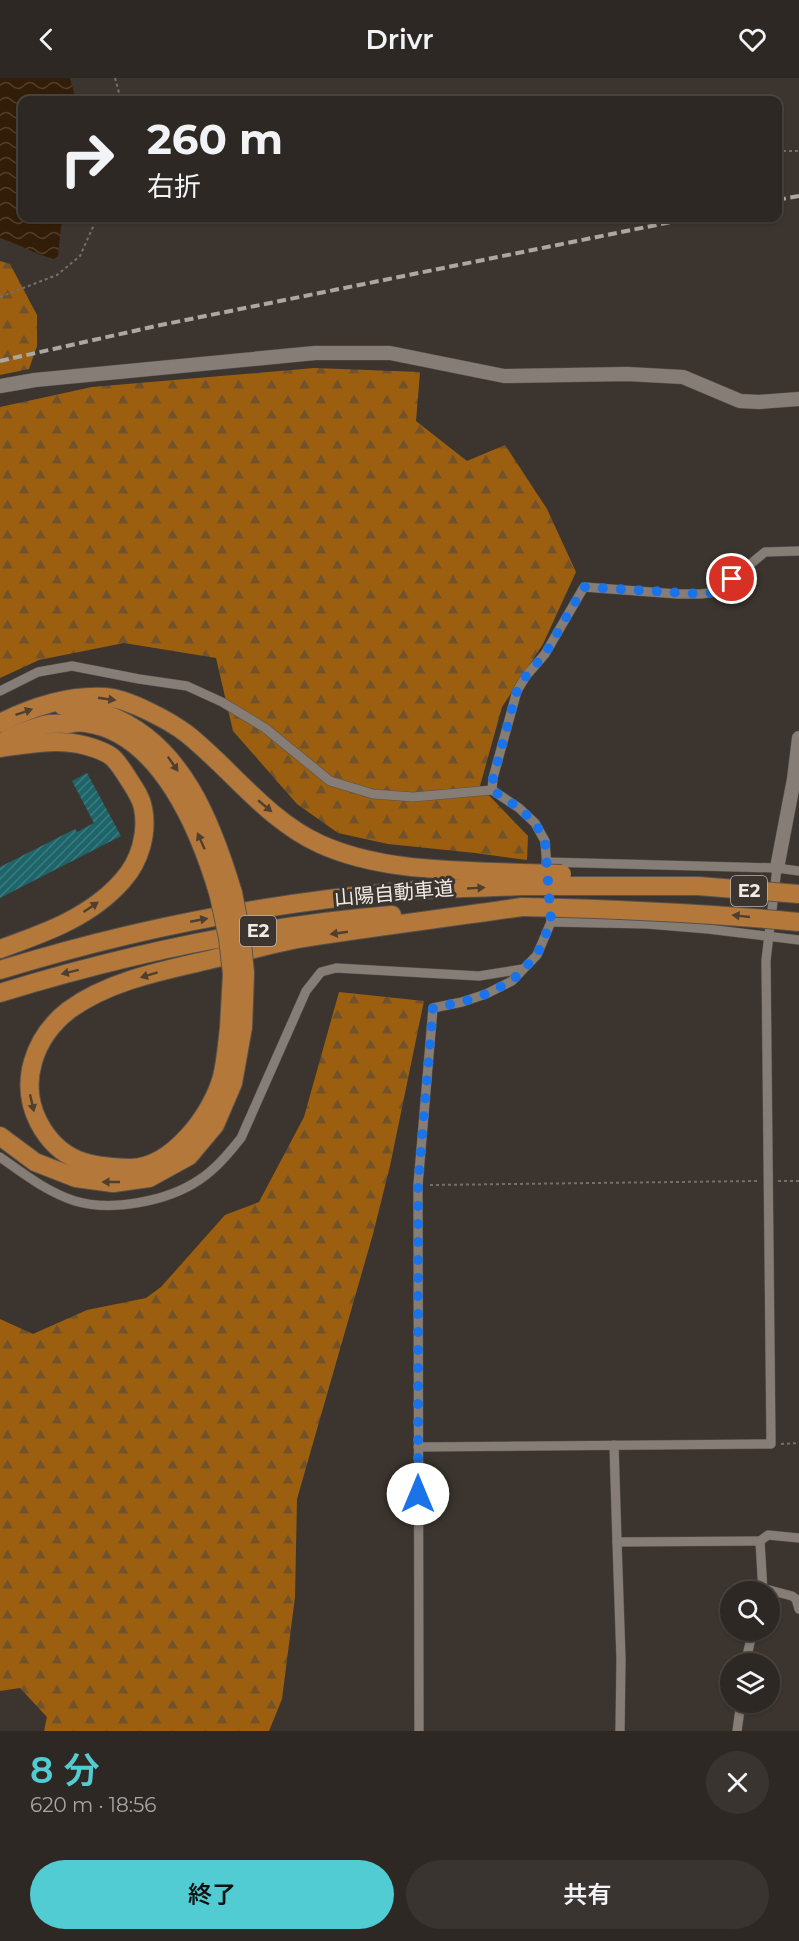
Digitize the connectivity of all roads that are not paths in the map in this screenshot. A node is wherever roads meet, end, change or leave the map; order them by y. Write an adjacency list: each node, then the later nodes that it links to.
1 (0, 386): 2 (street)
2 (799, 399)
3 (799, 551): 10 (street)
4 (0, 691): 10 (street)
5 (49, 704): 6 (highway, one-way to 5); 14 (highway, one-way to 14); 16 (highway, one-way to 16)
6 (0, 723)
7 (799, 738): 12 (street)
8 (0, 742): 16 (highway, one-way to 8)
9 (0, 748): 22 (highway, one-way to 9)
10 (492, 790): 11 (street)
11 (546, 862): 12 (street); 18 (street)
12 (777, 868): 13 (street); 20 (street)
13 (799, 871)
14 (522, 879): 15 (highway, E2, bridge); 24 (highway, 山陽自動車道 / E2, one-way to 14)
15 (799, 894)
16 (226, 895): 26 (highway, bridge)
17 (522, 907): 19 (highway, 山陽自動車道 / E2, one-way to 17, bridge); 25 (highway, 山陽自動車道 / E2, one-way to 25); 26 (highway, one-way to 26)
18 (551, 922): 20 (street); 23 (street)
19 (799, 922)
20 (768, 936): 21 (street); 29 (street)
21 (799, 940)
22 (0, 949)
23 (523, 969): 28 (street); 30 (street)
24 (0, 970)
25 (0, 993)
26 (236, 1027): 27 (highway, one-way to 27)
27 (0, 1136)
28 (0, 1157)
29 (614, 1445): 30 (street); 33 (street)
30 (418, 1447): 38 (street)
31 (799, 1538): 32 (street)
32 (760, 1541): 33 (street); 34 (street)
33 (617, 1542): 39 (street)
34 (762, 1581)
35 (780, 1594): 36 (street)
36 (799, 1609)
37 (739, 1713): 40 (street)
38 (419, 1731)
39 (620, 1731)
40 (737, 1731)

